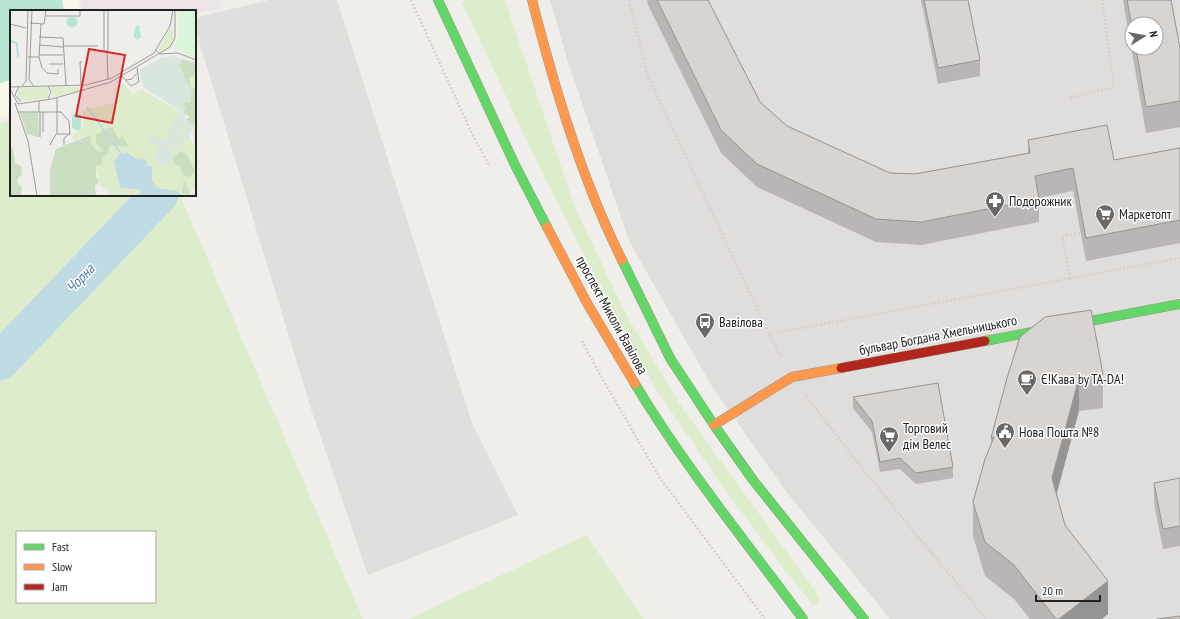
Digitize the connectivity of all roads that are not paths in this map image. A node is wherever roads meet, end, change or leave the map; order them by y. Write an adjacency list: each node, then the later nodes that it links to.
1 (438, 0): 5 (main road, проспект Миколи Вавілова)
2 (532, 0): 4 (main road)
3 (1180, 304): 4 (main road, бульвар Богдана Хмельницького)
4 (714, 425): 6 (main road)
5 (803, 619)
6 (864, 619)

